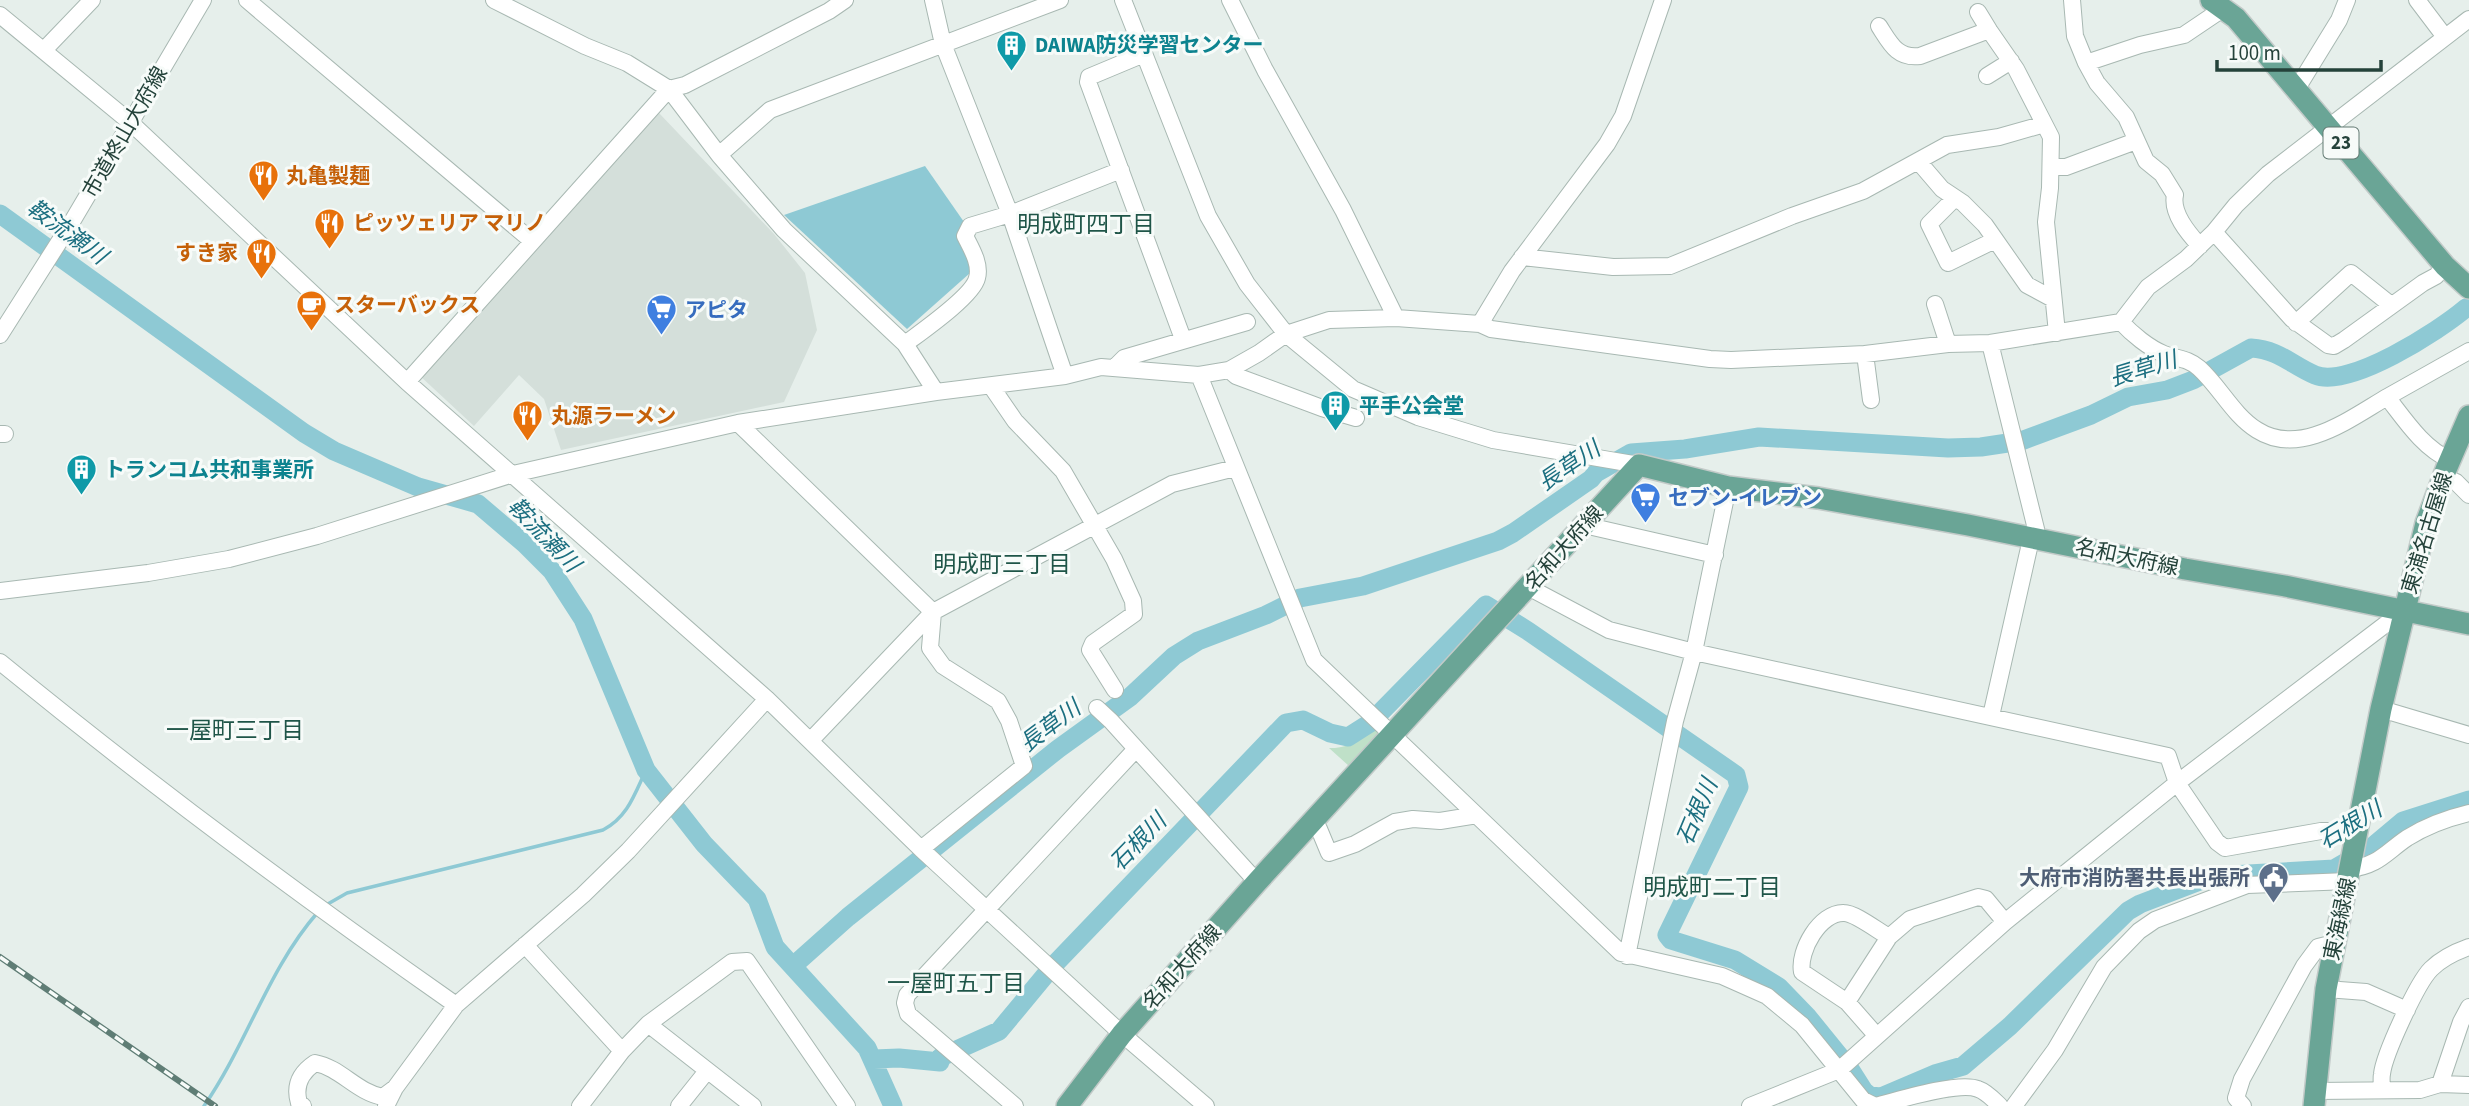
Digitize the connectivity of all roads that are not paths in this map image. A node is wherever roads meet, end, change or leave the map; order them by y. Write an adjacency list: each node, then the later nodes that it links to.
1 (92, 0): 22 (street)
2 (203, 0): 29 (street, 市道柊山大府線)
3 (247, 0): 41 (street)
4 (494, 0): 27 (street)
5 (845, 0): 27 (street)
6 (933, 0): 21 (street)
7 (1060, 0): 21 (street)
8 (1123, 0): 23 (street)
9 (1230, 0): 49 (street)
10 (1663, 0): 43 (street)
11 (2072, 0): 25 (street)
12 (2347, 0): 28 (street)
13 (2417, 0): 20 (street)
14 (2218, 4): 25 (street); 28 (main road, 23)
15 (1978, 12): 19 (street)
16 (0, 15): 22 (street)
17 (2469, 19): 20 (street)
18 (1879, 26): 19 (street)
19 (1989, 30): 24 (street)
20 (2445, 37): 31 (street)
21 (943, 44): 33 (street); 38 (street)
22 (44, 50): 29 (street)
23 (1144, 54): 36 (street); 55 (street)
24 (2011, 61): 26 (street); 35 (street)
25 (2086, 63): 32 (street)
26 (1987, 76)
27 (669, 89): 33 (street); 41 (street)
28 (2296, 90): 31 (main road, 23)
29 (130, 122): 56 (street, 市道柊山大府線); 67 (street)
30 (2041, 125): 34 (street)
31 (2328, 128): 39 (street); 44 (main road, 23)
32 (2136, 141): 35 (street); 42 (street)
33 (719, 155): 59 (street)
34 (1918, 161): 37 (street); 43 (street)
35 (2051, 167): 46 (street)
36 (1121, 170): 38 (street); 57 (street)
37 (1955, 198): 40 (street); 40 (street)
38 (1010, 214): 59 (street); 66 (street)
39 (2214, 232): 42 (street); 52 (street)
40 (1995, 240): 46 (street)
41 (532, 241): 67 (street)
42 (2200, 246): 51 (street)
43 (1522, 257): 53 (street)
44 (2445, 266): 45 (main road, 23); 48 (street)
45 (2469, 288)
46 (2053, 299): 54 (street)
47 (1935, 303): 60 (street)
48 (2391, 305): 52 (street); 52 (street)
49 (1396, 318): 53 (street); 55 (street)
50 (1247, 322): 57 (street)
51 (2122, 322): 54 (street); 70 (street)
52 (2296, 323)
53 (1480, 324): 62 (street)
54 (2057, 332): 58 (street)
55 (1286, 334): 64 (street); 75 (street)
56 (0, 335)
57 (1183, 339): 63 (street)
58 (1990, 343): 60 (street); 83 (street)
59 (905, 344): 69 (street)
60 (1948, 344): 62 (street)
61 (2469, 351): 70 (street)
62 (1865, 354): 71 (street)
63 (1115, 367): 65 (street); 66 (street)
64 (1229, 370): 65 (street); 73 (street)
65 (1199, 375): 76 (street)
66 (1065, 376): 68 (street)
67 (407, 382): 78 (street)
68 (991, 386): 69 (street); 82 (street)
69 (936, 392): 74 (street)
70 (2387, 397): 77 (street)
71 (1871, 400)
72 (2469, 416): 77 (main road, 東浦名古屋線)
73 (1356, 418)
74 (738, 424): 78 (street); 87 (street)
75 (1634, 464): 79 (main road, 名和大府線); 81 (main road, 名和大府線)
76 (1235, 468): 82 (street); 97 (street)
77 (2446, 468): 80 (street); 88 (main road, 東浦名古屋線)
78 (513, 474): 85 (street); 93 (street)
79 (1728, 487): 83 (main road, 名和大府線); 84 (street)
80 (2469, 495)
81 (1584, 525): 84 (street); 86 (main road, 名和大府線)
82 (1094, 527): 87 (street); 92 (street)
83 (2033, 537): 88 (main road, 名和大府線); 96 (street)
84 (1715, 555): 90 (street)
85 (0, 591)
86 (1521, 595): 90 (street); 97 (main road, 名和大府線)
87 (933, 611): 99 (street); 106 (street)
88 (2403, 611): 89 (main road, 名和大府線); 95 (main road, 東海緑線); 101 (street)
89 (2469, 624)
90 (1694, 652): 96 (street); 115 (street)
91 (0, 662): 118 (street)
92 (1115, 690)
93 (767, 699): 99 (street); 112 (street)
94 (1097, 708): 100 (street)
95 (2381, 709): 98 (street); 105 (main road, 東海緑線)
96 (1992, 716): 101 (street)
97 (1392, 734): 102 (street); 104 (main road, 名和大府線)
98 (2469, 735)
99 (811, 740): 106 (street)
100 (1136, 748): 108 (street); 109 (street)
101 (2177, 783): 105 (street); 110 (street)
102 (1474, 813): 104 (street); 115 (street)
103 (2469, 813): 107 (street)
104 (1312, 822): 108 (main road, 名和大府線)
105 (2355, 838): 107 (main road, 東海緑線)
106 (926, 854): 109 (street)
107 (2350, 873): 113 (main road, 東海緑線); 145 (street)
108 (1258, 882): 122 (main road, 名和大府線)
109 (986, 908): 122 (street); 139 (street)
110 (2006, 922): 111 (street); 123 (street)
111 (1889, 937): 117 (street); 117 (street)
112 (524, 945): 118 (street); 124 (street)
113 (2335, 946): 116 (main road, 東海緑線); 146 (street)
114 (2469, 947): 120 (street)
115 (1627, 956): 125 (street)
116 (2326, 989): 120 (street); 132 (main road, 東海緑線)
117 (1847, 1002): 123 (street)
118 (456, 1005): 129 (street)
119 (2469, 1007): 127 (street)
120 (2407, 1010): 130 (street)
121 (648, 1024): 124 (street); 126 (street); 138 (street)
122 (1122, 1034): 140 (main road, 名和大府線); 141 (street)
123 (1876, 1035): 125 (street)
124 (622, 1051): 135 (street)
125 (1843, 1065): 142 (street); 143 (street)
126 (707, 1071): 136 (street); 137 (street)
127 (2440, 1084): 128 (street); 131 (street)
128 (2469, 1085)
129 (395, 1088): 133 (street); 134 (street)
130 (2382, 1090): 131 (street); 132 (street)
131 (2419, 1098)
132 (2315, 1099)
133 (303, 1106)
134 (386, 1106)
135 (580, 1106)
136 (679, 1106)
137 (753, 1106)
138 (847, 1106)
139 (1015, 1106)
140 (1067, 1106)
141 (1206, 1106)
142 (1749, 1106)
143 (1876, 1106): 144 (street)
144 (2000, 1106)
145 (2014, 1106)
146 (2243, 1106)

